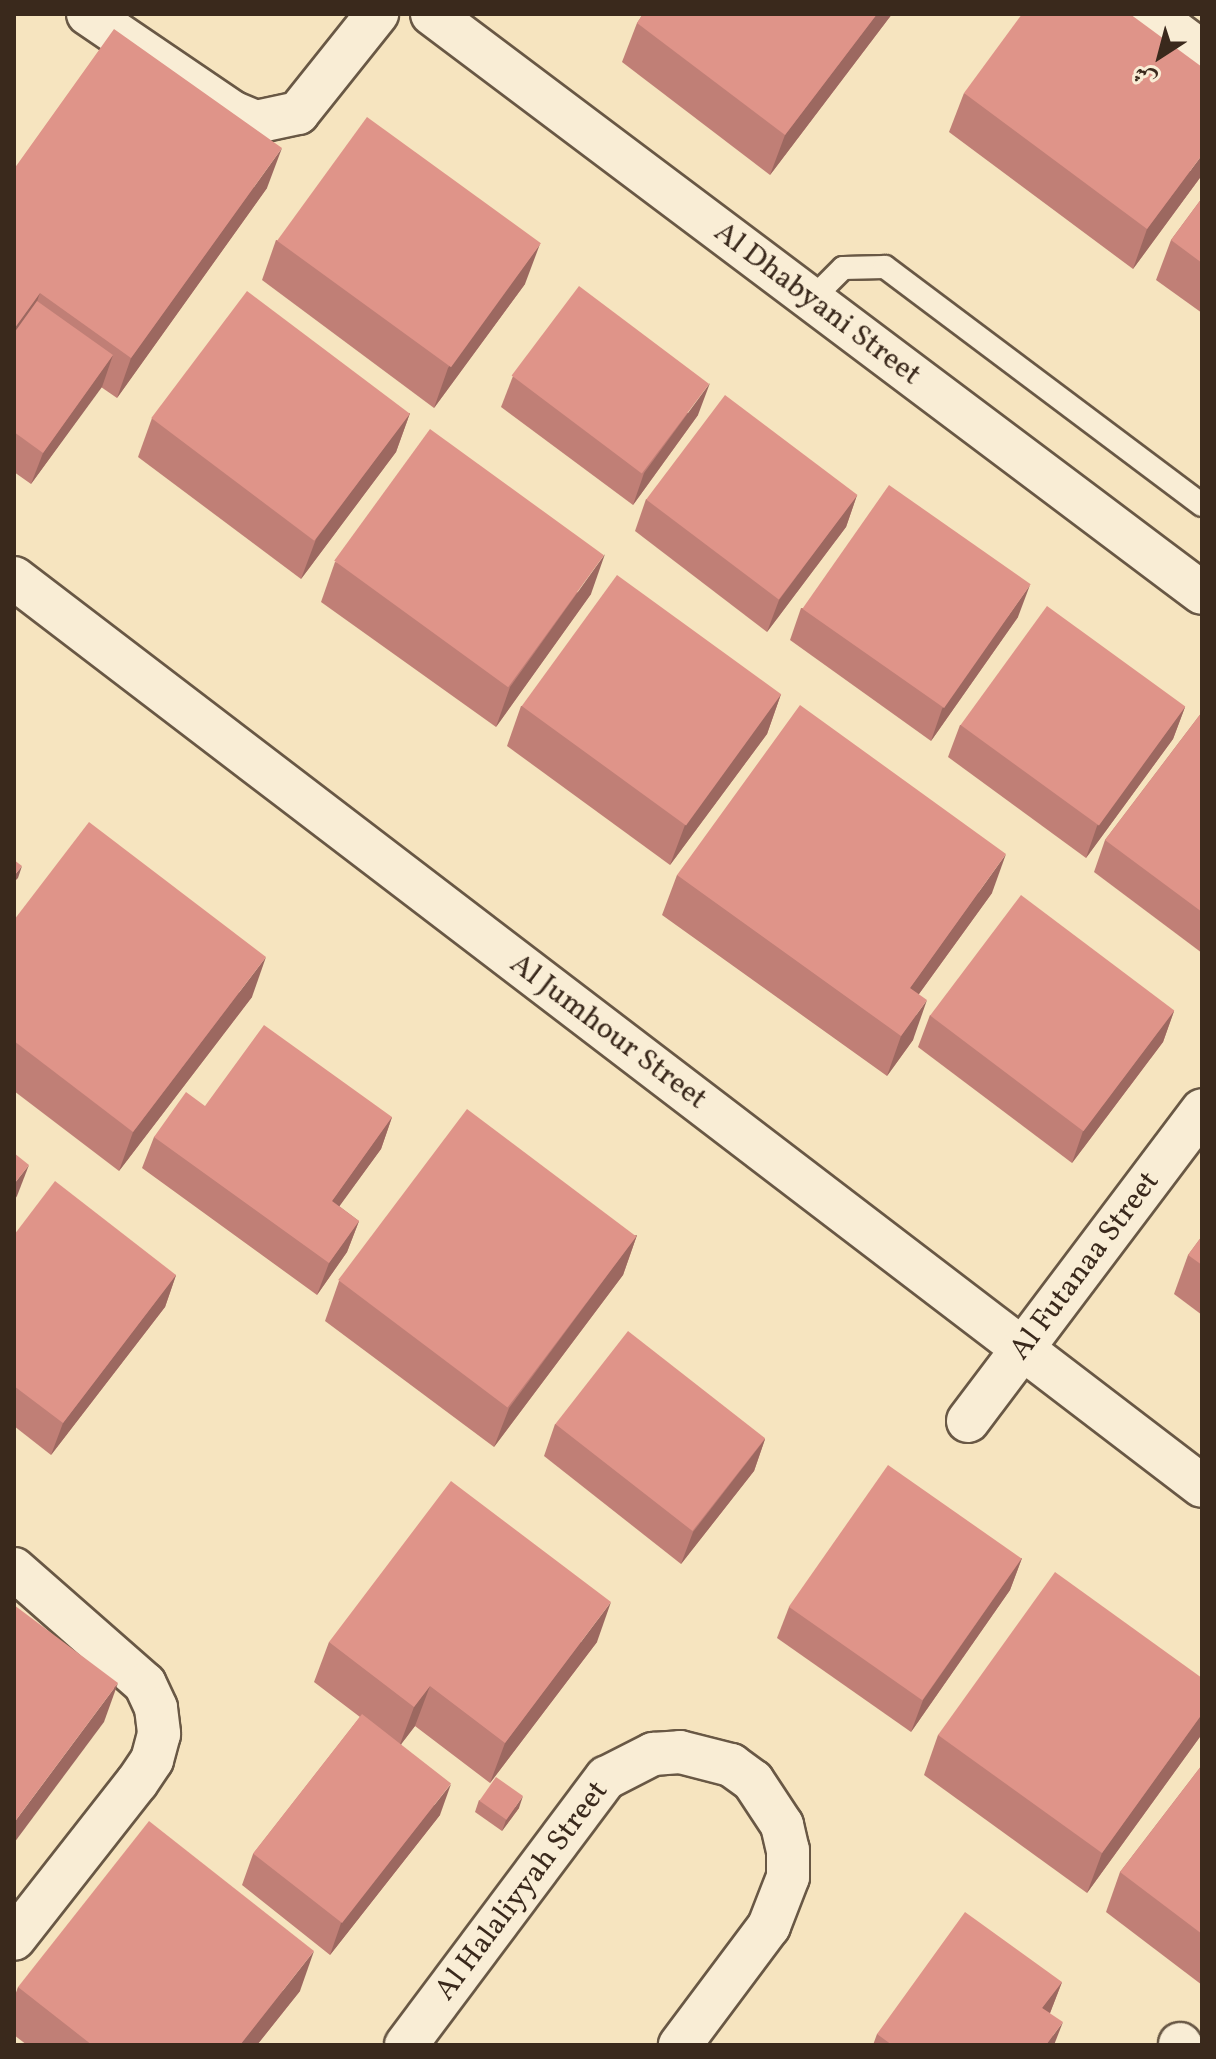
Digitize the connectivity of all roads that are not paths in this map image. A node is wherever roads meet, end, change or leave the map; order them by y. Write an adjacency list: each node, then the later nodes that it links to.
1 (88, 14): 2 (street)
2 (377, 14)
3 (432, 14): 6 (street, Al Dhabyani Street)
4 (1151, 14): 5 (street)
5 (1202, 52)
6 (812, 299): 7 (lane); 9 (street, Al Dhabyani Street)
7 (1202, 505)
8 (14, 578): 11 (street, Al Jumhour Street)
9 (1202, 593)
10 (1202, 1110): 11 (street, Al Futanaa Street)
11 (1023, 1348): 12 (street, Al Futanaa Street); 13 (street, Al Jumhour Street)
12 (968, 1421)
13 (1202, 1486)
14 (14, 1569): 15 (street)
15 (14, 1939)
16 (419, 2040): 17 (street, Al Halaliyyah Street)
17 (680, 2045)

